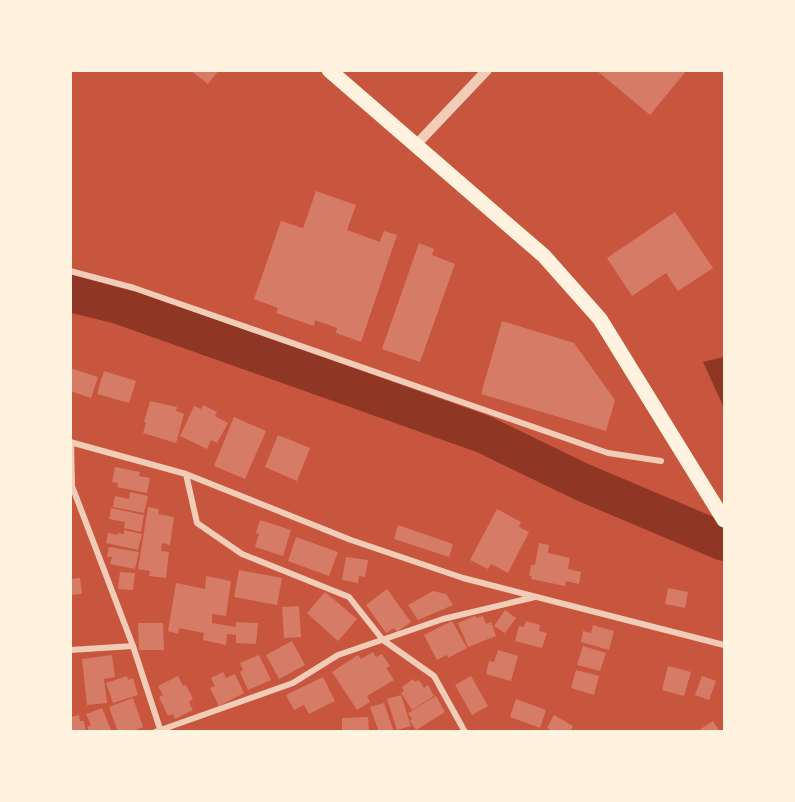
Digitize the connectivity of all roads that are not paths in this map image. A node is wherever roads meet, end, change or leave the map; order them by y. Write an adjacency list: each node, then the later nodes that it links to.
1 (329, 70): 3 (highway)
2 (487, 70): 3 (street)
3 (415, 146): 8 (highway)
4 (70, 271): 6 (street)
5 (71, 442): 7 (street); 12 (street)
6 (661, 461)
7 (186, 474): 9 (street); 10 (street)
8 (724, 520)
9 (536, 597): 10 (street); 11 (street)
10 (383, 640): 15 (street); 16 (street)
11 (723, 644): 14 (street)
12 (133, 646): 13 (street); 15 (street)
13 (70, 650)
14 (724, 651)
15 (159, 731)
16 (465, 732)

